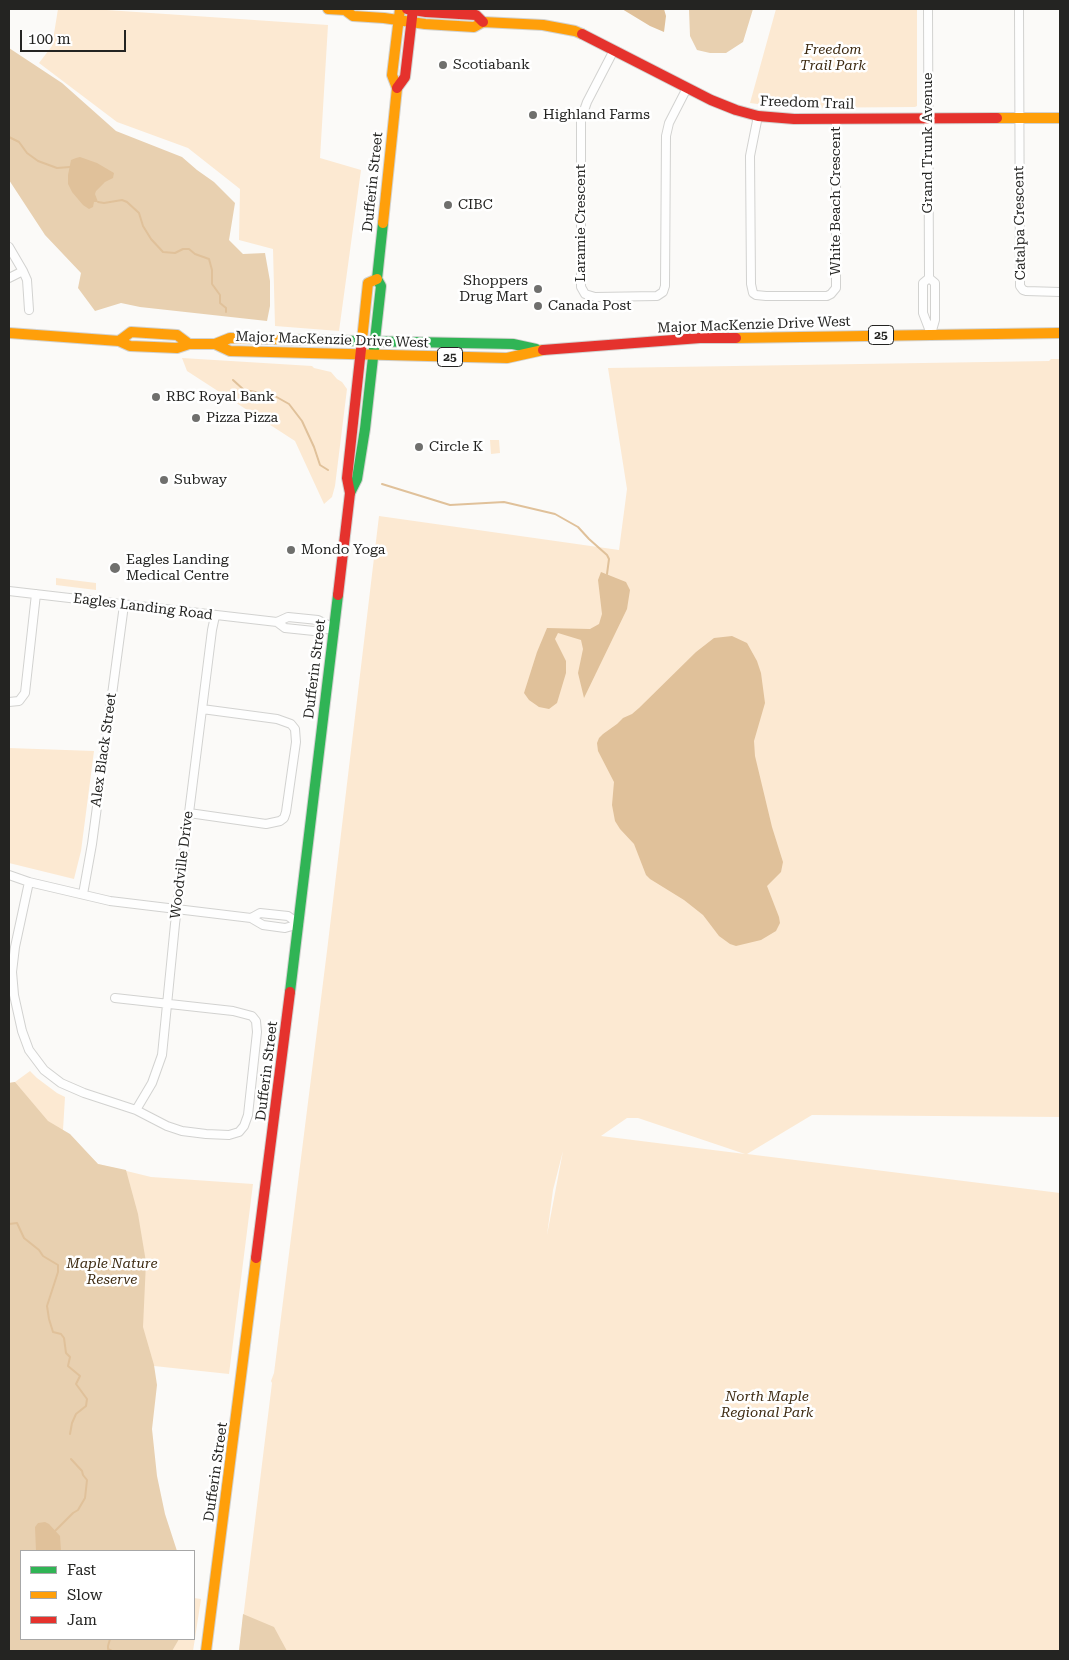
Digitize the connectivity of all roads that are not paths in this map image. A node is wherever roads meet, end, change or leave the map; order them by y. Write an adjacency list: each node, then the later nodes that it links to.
1 (328, 9): 2 (main road, Freedom Trail)
2 (346, 9): 7 (main road, Freedom Trail)
3 (400, 9): 7 (main road, Dufferin Street)
4 (410, 9): 8 (main road, Dufferin Street); 9 (main road, Freedom Trail)
5 (928, 9): 14 (street, Grand Trunk Avenue)
6 (1019, 9): 15 (street, Catalpa Crescent)
7 (398, 20): 8 (main road, Freedom Trail); 11 (main road, Dufferin Street)
8 (411, 22): 9 (main road, Freedom Trail); 11 (main road, Dufferin Street)
9 (483, 22): 10 (main road, Freedom Trail)
10 (614, 50): 12 (main road, Freedom Trail); 12 (street, Laramie Crescent)
11 (397, 88): 22 (main road, Dufferin Street)
12 (686, 88): 13 (main road, Freedom Trail)
13 (758, 116): 17 (main road, Freedom Trail); 17 (street, White Beach Crescent)
14 (928, 118): 15 (main road, Freedom Trail); 17 (main road, Freedom Trail); 21 (street, Grand Trunk Avenue)
15 (1019, 118): 16 (main road, Freedom Trail); 23 (street, Catalpa Crescent)
16 (1060, 118)
17 (836, 119)
18 (9, 247): 19 (street)
19 (23, 271): 20 (street); 24 (street)
20 (9, 278)
21 (929, 278): 27 (street, Grand Trunk Avenue); 27 (street, Grand Trunk Avenue)
22 (377, 279): 28 (main road, Dufferin Street); 29 (main road, Dufferin Street)
23 (1060, 292)
24 (29, 310)
25 (9, 333): 30 (main road, Major MacKenzie Drive West / 25)
26 (1060, 333): 27 (main road, Major MacKenzie Drive West / 25)
27 (931, 334): 31 (main road, Major MacKenzie Drive West / 25)
28 (362, 342): 29 (main road, Major MacKenzie Drive West / 25); 30 (main road, Major MacKenzie Drive West / 25); 32 (main road, Dufferin Street)
29 (374, 342): 31 (main road, Major MacKenzie Drive West / 25); 33 (main road, Dufferin Street)
30 (215, 344): 32 (main road, Major MacKenzie Drive West / 25)
31 (539, 350): 33 (main road, Major MacKenzie Drive West / 25)
32 (360, 355): 33 (main road, Major MacKenzie Drive West / 25); 34 (main road, Dufferin Street)
33 (373, 355): 34 (main road, Dufferin Street)
34 (350, 493): 40 (main road, Dufferin Street)
35 (9, 591): 36 (street, Eagles Landing Road)
36 (36, 594): 37 (street, Eagles Landing Road); 41 (street)
37 (124, 605): 38 (street, Eagles Landing Road); 46 (street, Alex Black Street)
38 (215, 616): 39 (street, Eagles Landing Road); 42 (street, Woodville Drive)
39 (277, 622): 40 (street, Eagles Landing Road); 40 (street, Eagles Landing Road)
40 (334, 628): 49 (main road, Dufferin Street)
41 (9, 702)
42 (202, 709): 43 (street, Woodville Drive); 43 (street)
43 (189, 813): 47 (street, Woodville Drive)
44 (9, 875): 45 (street)
45 (29, 882): 46 (street); 52 (street)
46 (82, 894): 47 (street)
47 (177, 909): 48 (street); 51 (street, Woodville Drive)
48 (251, 918): 49 (street); 49 (street)
49 (299, 924): 53 (main road, Dufferin Street)
50 (115, 998): 51 (street)
51 (167, 1004): 52 (street, Woodville Drive); 52 (street)
52 (136, 1110)
53 (206, 1651)

